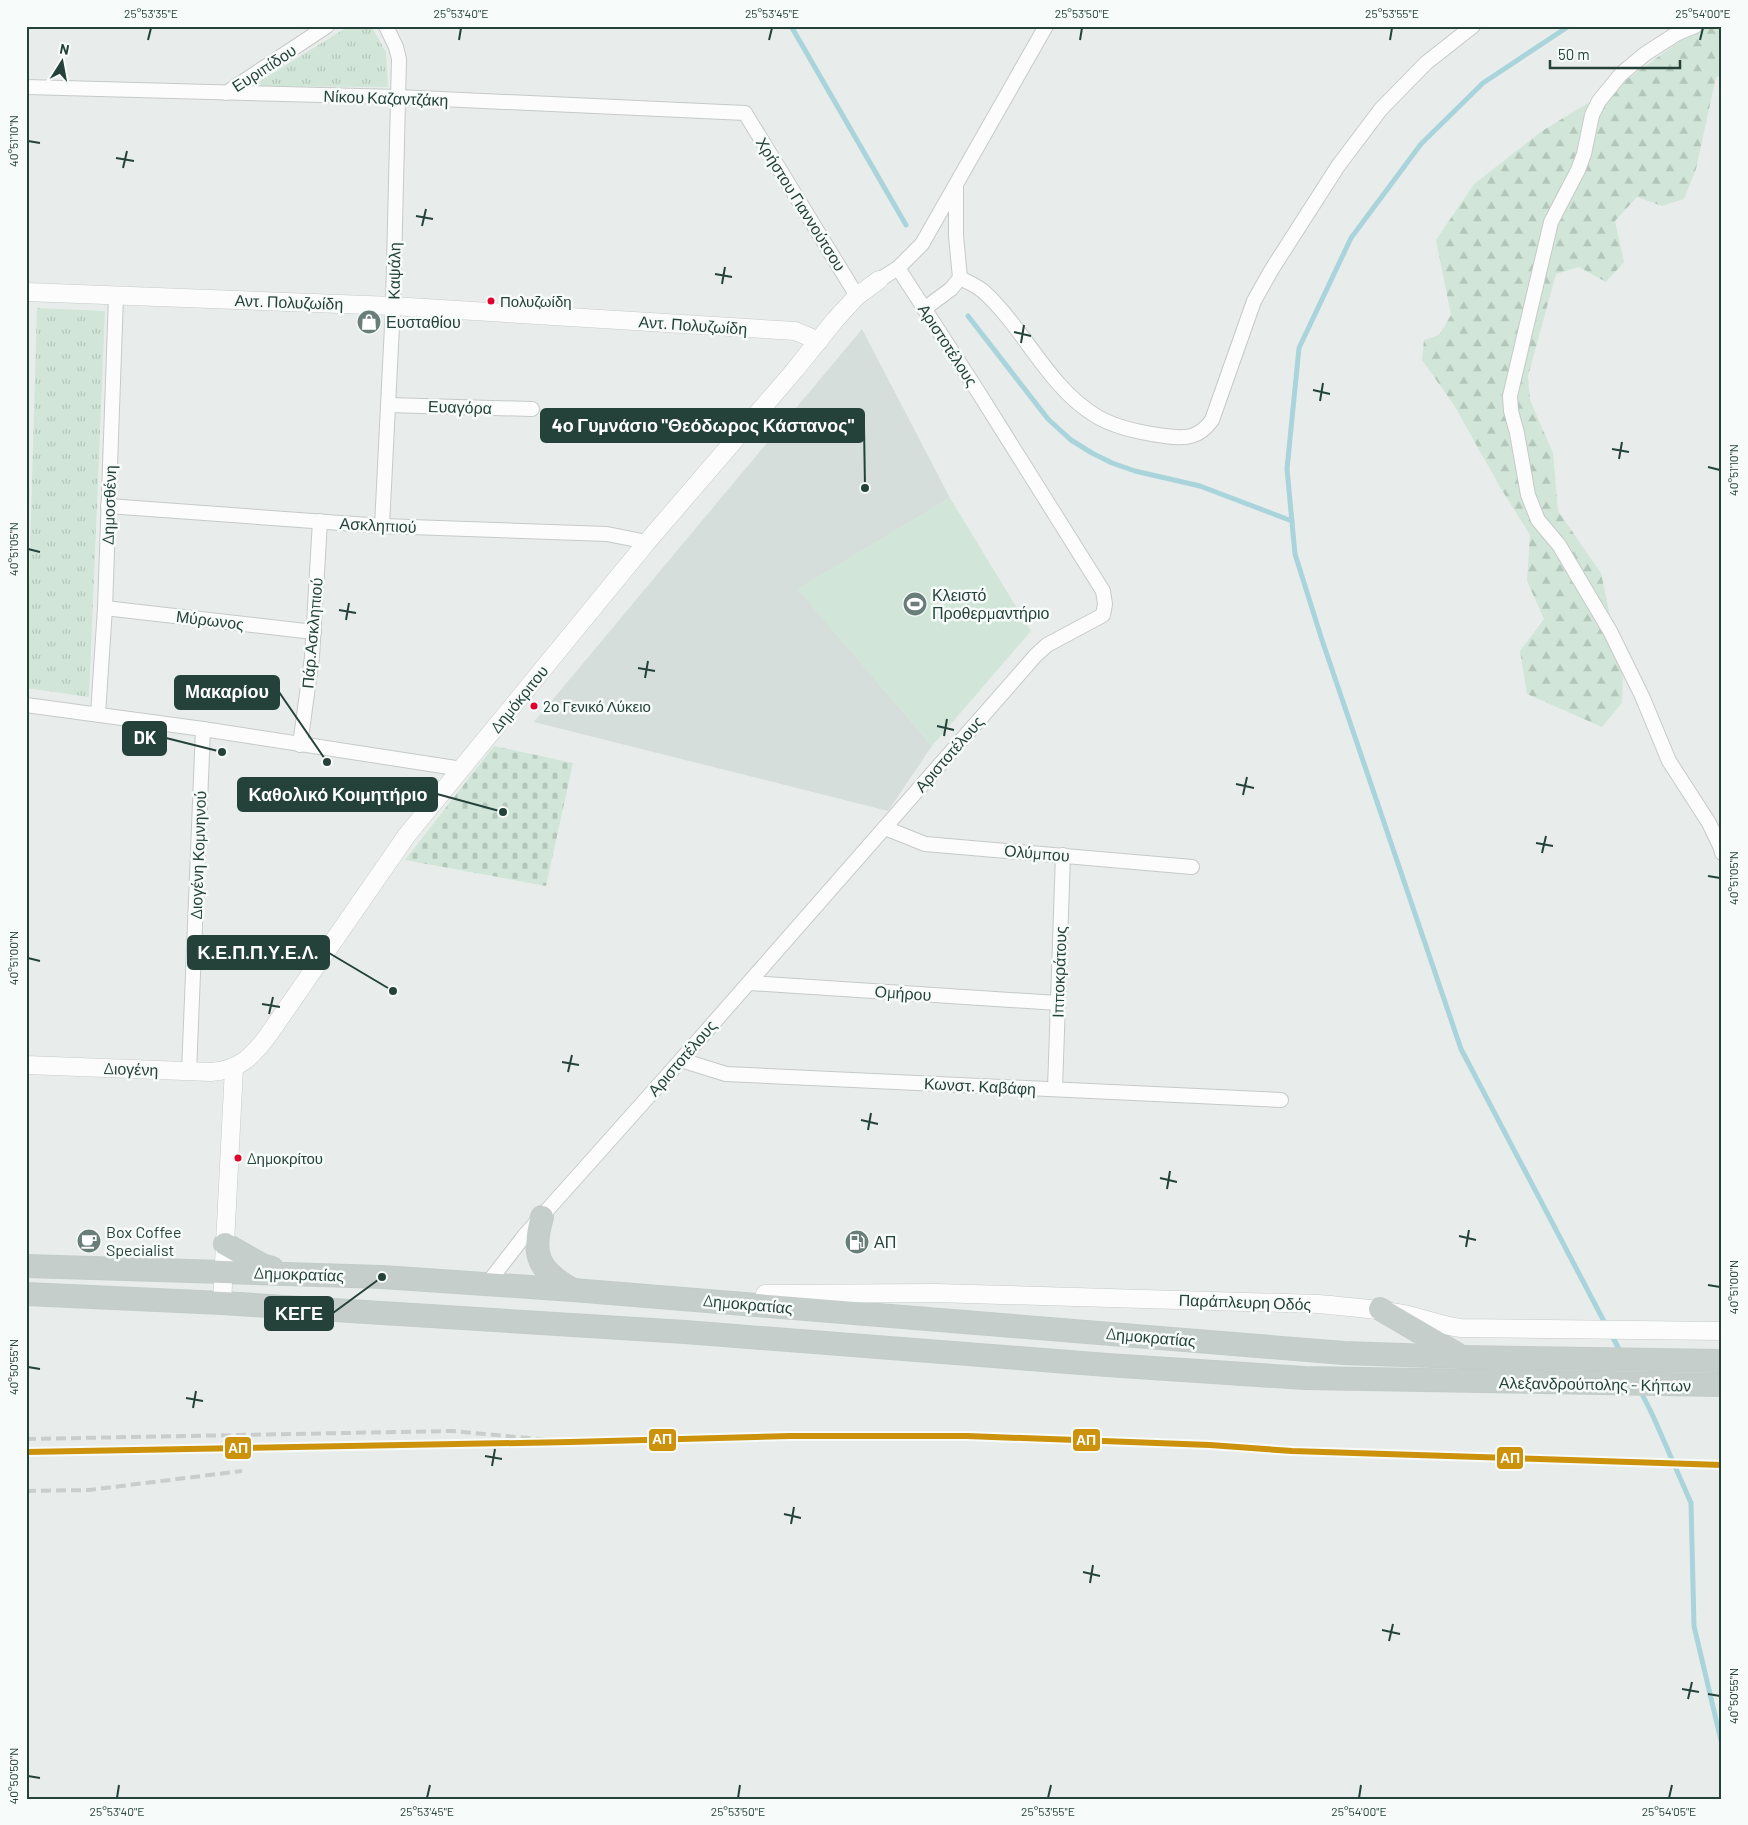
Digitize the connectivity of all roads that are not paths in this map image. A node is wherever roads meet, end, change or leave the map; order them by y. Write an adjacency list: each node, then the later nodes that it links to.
1 (328, 26): 7 (street, Ευριπίδου)
2 (386, 26): 8 (street, Καψάλη)
3 (1046, 26): 10 (street)
4 (1473, 26): 12 (street)
5 (1695, 26): 34 (street)
6 (26, 87): 7 (street, Νίκου Καζαντζάκη)
7 (226, 92): 8 (street, Νίκου Καζαντζάκη)
8 (398, 97): 9 (street, Νίκου Καζαντζάκη); 17 (street, Καψάλη)
9 (745, 113): 16 (street, Χρήστου Γιαννούτσου)
10 (956, 185): 11 (street); 12 (street)
11 (898, 268): 13 (street); 18 (street, Αριστοτέλους)
12 (960, 278): 18 (street)
13 (879, 280): 16 (street)
14 (26, 292): 15 (street, Αντ. Πολυζωίδη)
15 (116, 296): 17 (street, Αντ. Πολυζωίδη); 22 (street, Δημοσθένη)
16 (857, 296): 19 (street)
17 (394, 306): 19 (street, Αντ. Πολυζωίδη); 20 (street, Καψάλη)
18 (924, 309): 33 (street, Αριστοτέλους)
19 (819, 341): 25 (street, Δημόκριτου)
20 (388, 405): 21 (street, Ευαγόρα); 24 (street, Καψάλη)
21 (532, 410)
22 (108, 506): 23 (street, Ασκληπιού); 26 (street, Δημοσθένη)
23 (320, 521): 24 (street, Ασκληπιού); 27 (street, Πάρ.Ασκληπιού)
24 (382, 526): 25 (street, Ασκληπιού)
25 (647, 542): 32 (street, Δημόκριτου)
26 (105, 608): 27 (street, Μύρωνος); 29 (street, Δημοσθένη)
27 (314, 632): 31 (street, Πάρ.Ασκληπιού)
28 (26, 705): 29 (street)
29 (98, 714): 30 (street)
30 (203, 729): 31 (street); 42 (street, Διογένη Κομνηνού)
31 (300, 744): 32 (street)
32 (462, 769): 41 (street, Δημόκριτου)
33 (884, 828): 35 (street, Ολύμπου); 37 (street, Αριστοτέλους)
34 (1722, 853)
35 (1063, 855): 36 (street, Ολύμπου); 38 (street, Ιπποκράτους)
36 (1192, 867)
37 (749, 983): 38 (street, Ομήρου); 39 (street, Αριστοτέλους)
38 (1058, 1004): 43 (street, Ιπποκράτους)
39 (681, 1060): 43 (street, Κωνστ. Καβάφη); 45 (street, Αριστοτέλους)
40 (26, 1065): 42 (street, Διογένη)
41 (234, 1068): 42 (street, Διογένη); 46 (street)
42 (189, 1072)
43 (1055, 1089): 44 (street, Κωνστ. Καβάφη)
44 (1281, 1100)
45 (542, 1217): 50 (street, Αριστοτέλους); 51 (highway)
46 (225, 1244): 48 (street); 49 (highway)
47 (26, 1266): 48 (highway, Δημοκρατίας)
48 (224, 1271): 49 (highway, Δημοκρατίας); 55 (street)
49 (285, 1273): 50 (highway, Δημοκρατίας)
50 (486, 1284): 51 (highway, Δημοκρατίας)
51 (573, 1290): 54 (highway, Δημοκρατίας)
52 (26, 1294): 55 (highway, Δημοκρατίας)
53 (765, 1294): 54 (highway); 56 (street, Παράπλευρη Οδός)
54 (689, 1299): 58 (highway, Δημοκρατίας)
55 (222, 1303): 60 (highway, Δημοκρατίας)
56 (1380, 1310): 57 (street, Παράπλευρη Οδός); 58 (highway)
57 (1722, 1331)
58 (1465, 1357): 59 (highway, Αλεξανδρούπολης - Κήπων)
59 (1722, 1361)
60 (1468, 1382): 61 (highway, Αλεξανδρούπολης - Κήπων)
61 (1722, 1386)

